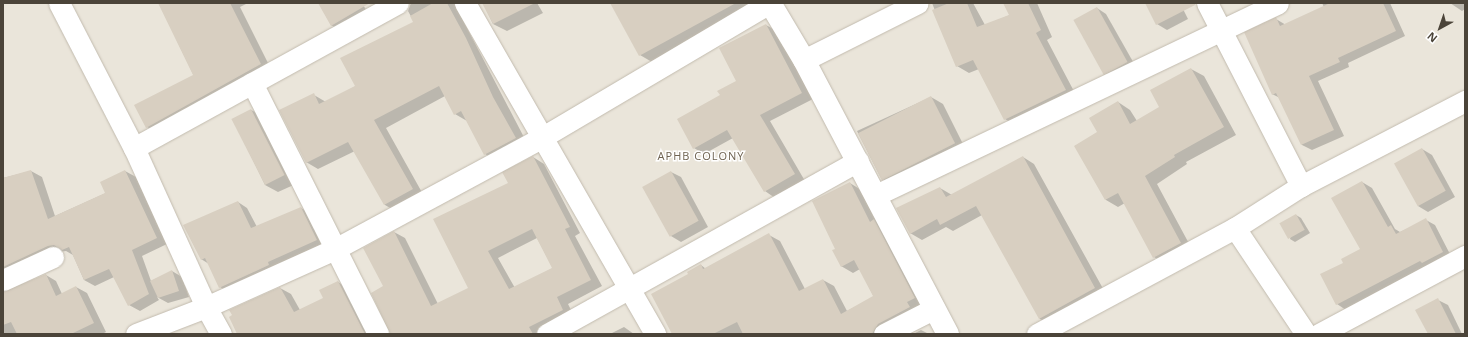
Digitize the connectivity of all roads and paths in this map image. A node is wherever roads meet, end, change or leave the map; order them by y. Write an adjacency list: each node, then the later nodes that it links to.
1 (59, 3): 13 (street)
2 (398, 3): 10 (street)
3 (465, 3): 12 (street)
4 (769, 3): 9 (street); 12 (street)
5 (918, 3): 9 (street)
6 (1207, 3): 8 (street)
7 (1278, 3): 8 (street)
8 (1222, 29): 15 (street); 16 (street)
9 (804, 60): 14 (street)
10 (252, 83): 13 (street); 18 (street)
11 (1465, 101): 15 (street)
12 (541, 138): 18 (street); 22 (street)
13 (134, 148): 23 (street)
14 (858, 161): 16 (street); 22 (street)
15 (1301, 186): 17 (street)
16 (876, 195): 24 (street)
17 (1235, 228): 32 (street); 33 (street)
18 (335, 249): 23 (street); 27 (street)
19 (1465, 256): 34 (street)
20 (53, 257): 21 (street)
21 (3, 280)
22 (628, 289): 28 (street); 29 (street)
23 (206, 307): 25 (street); 26 (street)
24 (933, 309): 30 (street); 31 (street)
25 (136, 334)
26 (221, 334)
27 (378, 334)
28 (547, 334)
29 (655, 334)
30 (884, 334)
31 (948, 334)
32 (1037, 334)
33 (1306, 334)
34 (1319, 334)

